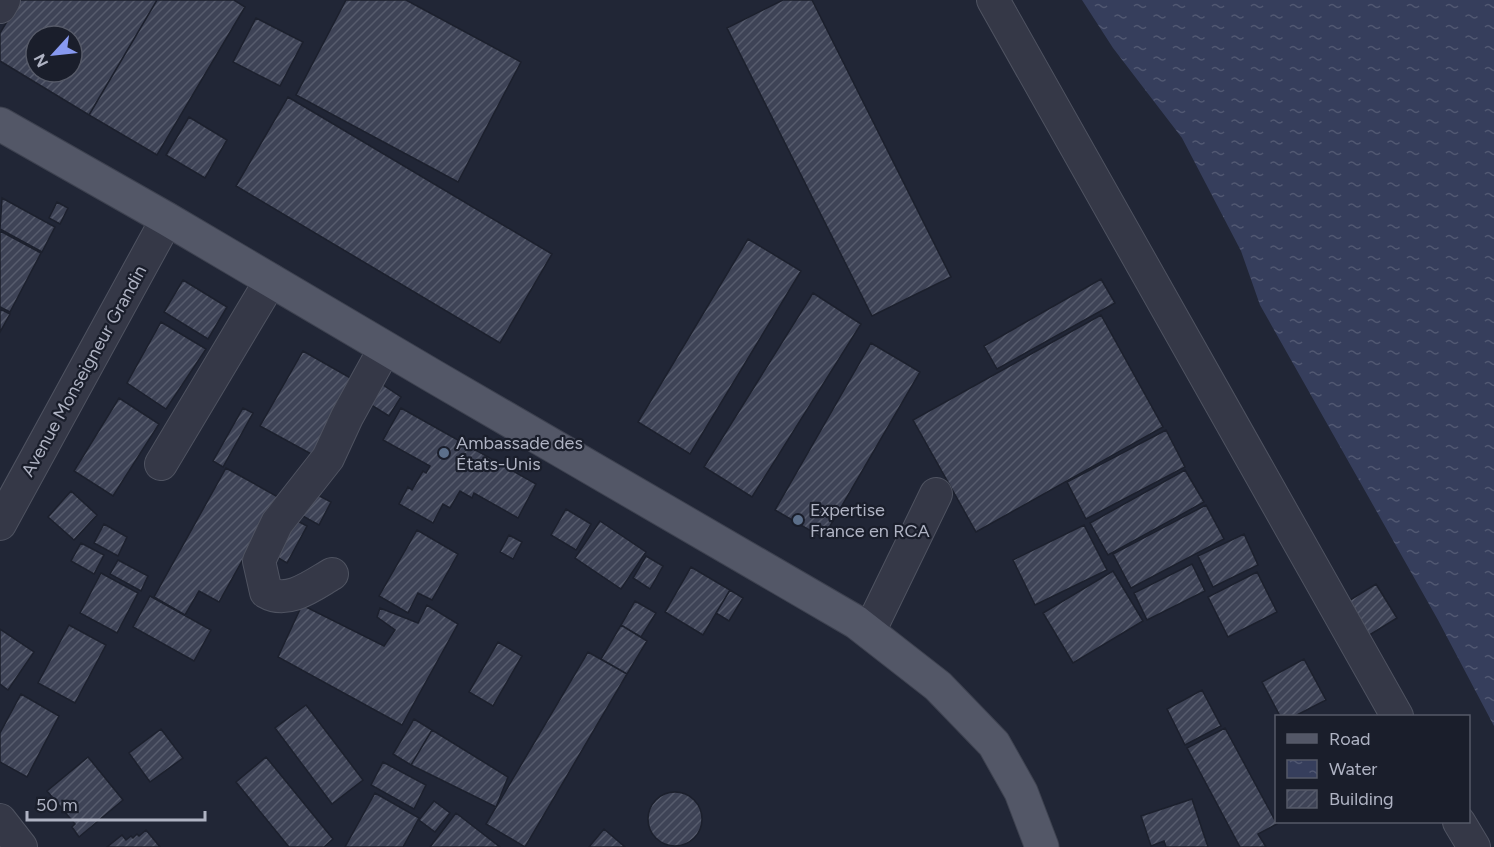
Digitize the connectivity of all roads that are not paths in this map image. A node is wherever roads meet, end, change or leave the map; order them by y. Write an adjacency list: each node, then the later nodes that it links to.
1 (4, 0): 3 (street)
2 (993, 0): 13 (street)
3 (0, 7)
4 (0, 124): 5 (main road)
5 (167, 219): 6 (main road); 10 (street, Avenue Monseigneur Grandin)
6 (271, 280): 7 (main road); 8 (street)
7 (386, 348): 11 (street); 12 (main road)
8 (161, 464)
9 (936, 494): 12 (street)
10 (0, 524)
11 (332, 574)
12 (869, 632): 17 (main road)
13 (1395, 715)
14 (0, 820): 16 (street)
15 (1460, 823): 18 (street)
16 (21, 847)
17 (1041, 847)
18 (1474, 847)

